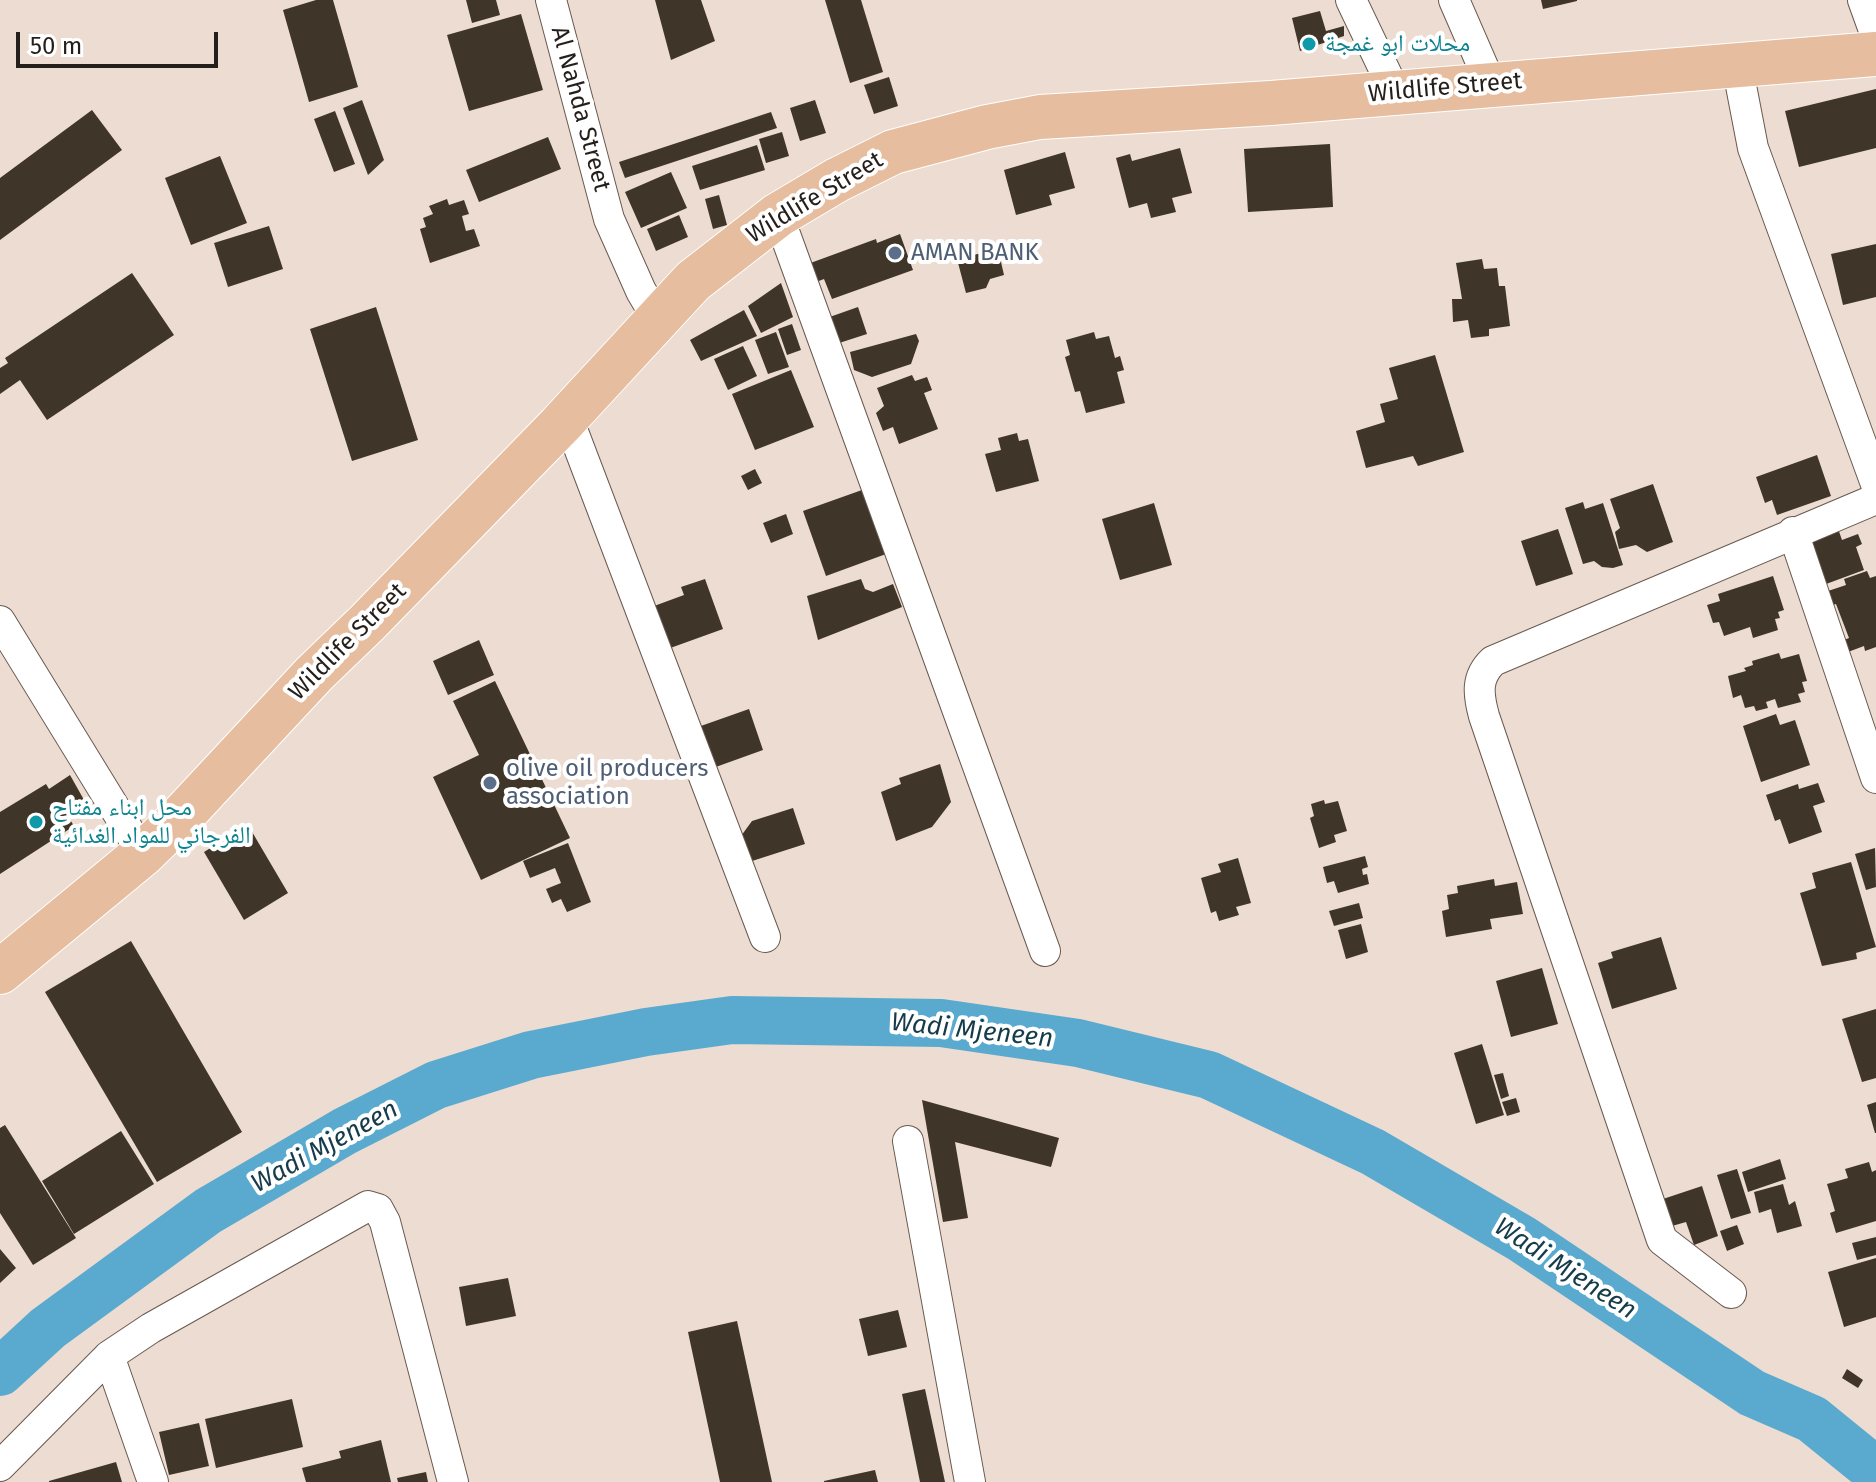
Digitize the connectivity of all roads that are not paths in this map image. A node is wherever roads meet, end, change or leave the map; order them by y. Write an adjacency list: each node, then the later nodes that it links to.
1 (551, 0): 11 (street, Al Nahda Street)
2 (1351, 0): 9 (street)
3 (1454, 0): 8 (street)
4 (1863, 0): 5 (street)
5 (1876, 36)
6 (1876, 54): 7 (main road, Wildlife Street)
7 (1737, 65): 8 (main road, Wildlife Street); 13 (street)
8 (1491, 85): 9 (main road, Wildlife Street)
9 (1395, 92): 10 (main road, Wildlife Street)
10 (778, 215): 11 (main road, Wildlife Street); 20 (street)
11 (657, 318): 12 (main road, Wildlife Street)
12 (567, 416): 18 (main road, Wildlife Street); 19 (street)
13 (1876, 484)
14 (1876, 499): 15 (street)
15 (1793, 532): 17 (street); 23 (street)
16 (0, 621): 18 (street)
17 (1876, 778)
18 (143, 854): 21 (main road, Wildlife Street)
19 (765, 937)
20 (1045, 951)
21 (0, 972)
22 (908, 1141): 28 (street)
23 (1731, 1293)
24 (109, 1356): 25 (street); 26 (street); 27 (street)
25 (0, 1466)
26 (153, 1482)
27 (453, 1482)
28 (970, 1482)

